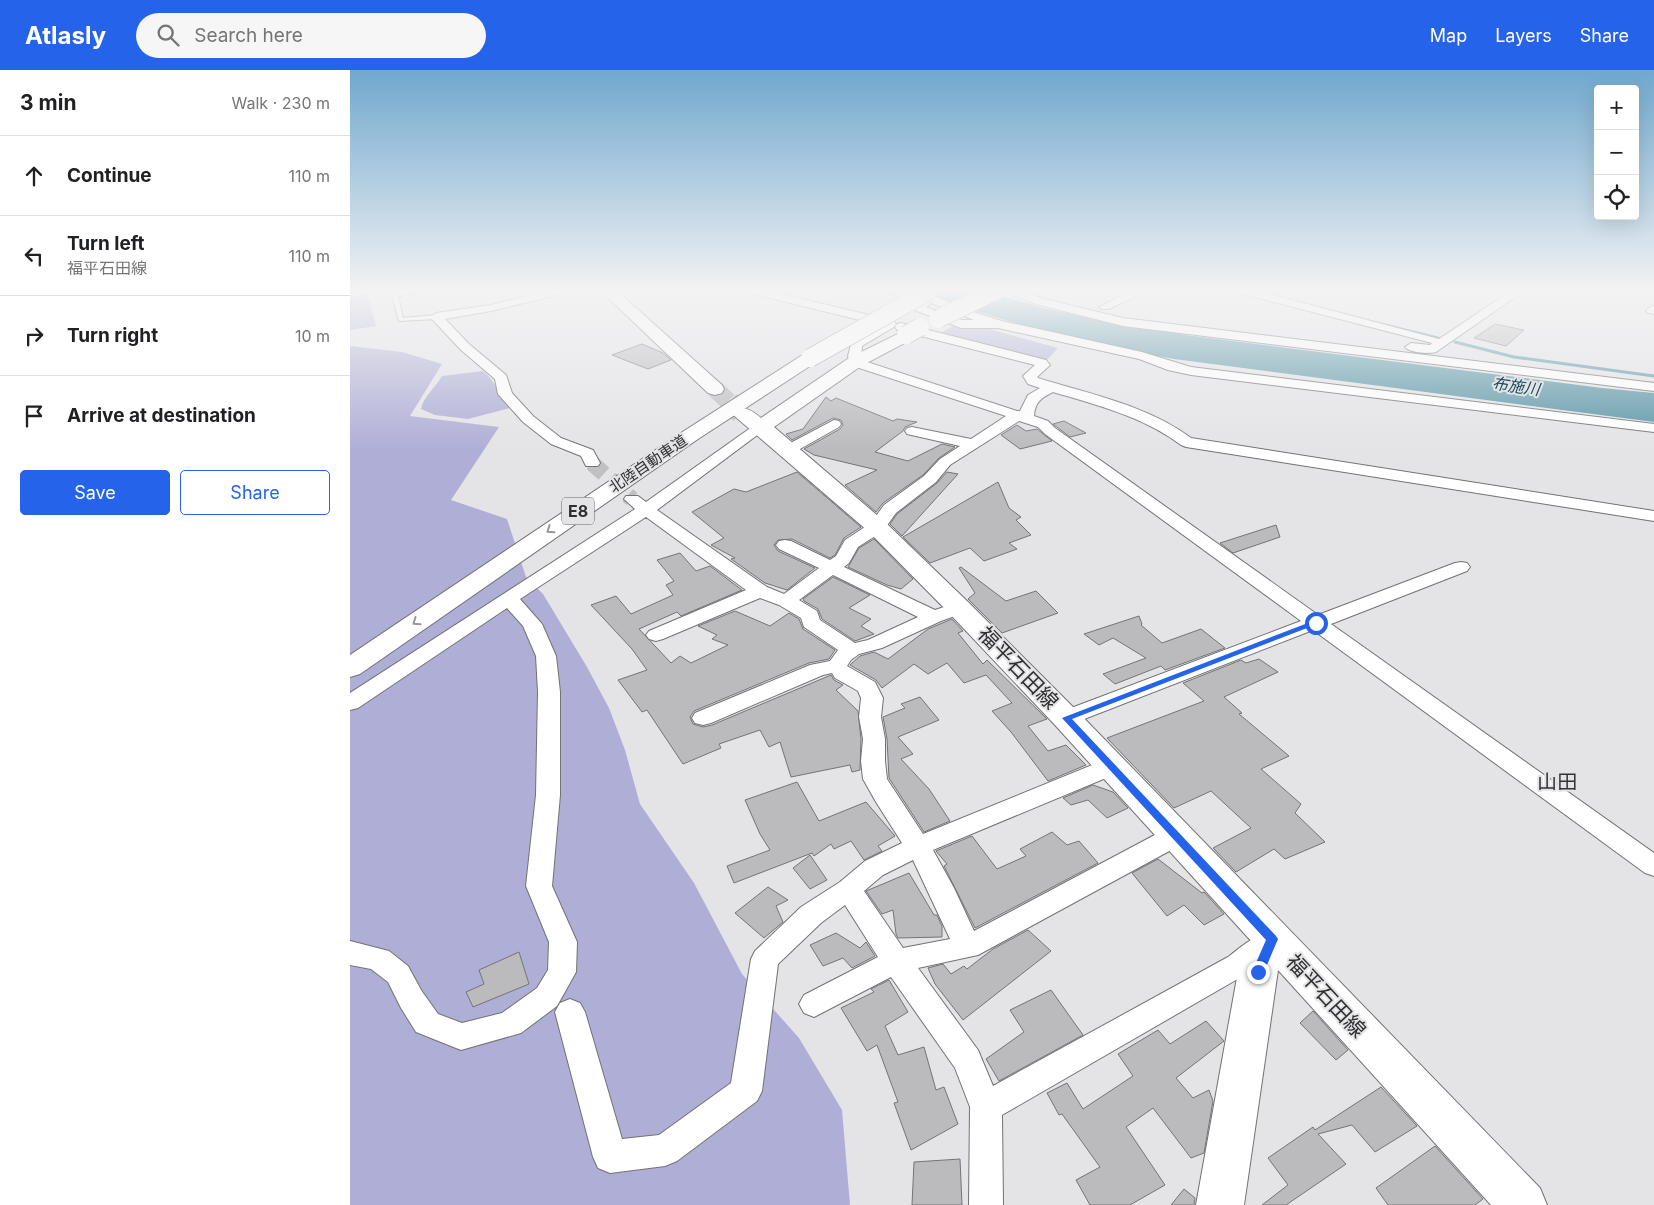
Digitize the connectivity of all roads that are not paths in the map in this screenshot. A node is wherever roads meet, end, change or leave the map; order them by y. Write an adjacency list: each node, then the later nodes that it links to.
1 (462, 344): 26 (street)
2 (666, 344): 18 (main road)
3 (822, 344): 13 (main road, 北陸自動車道 / E8)
4 (826, 344): 13 (main road, 北陸自動車道 / E8, bridge)
5 (856, 344): 14 (street)
6 (889, 344): 14 (main road, bridge)
7 (967, 344): 16 (street)
8 (1082, 344): 22 (street)
9 (1302, 344): 17 (street)
10 (1327, 344): 15 (street)
11 (1389, 344): 12 (street)
12 (1440, 344)
13 (802, 356): 39 (main road, 北陸自動車道 / E8); 42 (main road, 北陸自動車道 / E8, one-way to 42)
14 (855, 362): 19 (street); 20 (main road)
15 (1654, 382)
16 (1051, 387): 19 (street); 28 (street)
17 (1654, 387)
18 (715, 389)
19 (1023, 417): 24 (street); 37 (street)
20 (751, 420): 25 (main road, 福平石田線); 27 (street)
21 (834, 424): 25 (street)
22 (1654, 428)
23 (912, 431): 24 (street)
24 (973, 444): 29 (street)
25 (788, 450): 29 (main road, 福平石田線)
26 (592, 463)
27 (640, 504): 33 (street); 34 (street)
28 (1654, 516)
29 (877, 527): 31 (street); 36 (main road, 福平石田線)
30 (785, 545): 31 (street)
31 (832, 567): 35 (street); 36 (street)
32 (1461, 567): 37 (street)
33 (760, 591): 35 (street); 38 (street)
34 (509, 598): 43 (street); 53 (street)
35 (786, 601): 40 (street)
36 (947, 612): 40 (street); 45 (main road, 福平石田線)
37 (1316, 623): 45 (street); 49 (street)
38 (656, 635)
39 (350, 645)
40 (852, 650): 41 (street)
41 (838, 666): 44 (street); 48 (street)
42 (350, 668)
43 (350, 703)
44 (703, 718)
45 (1066, 718): 46 (main road, 福平石田線)
46 (1110, 767): 47 (main road, 福平石田線); 48 (street)
47 (1175, 836): 51 (main road, 福平石田線); 52 (street)
48 (918, 846): 50 (street); 52 (street)
49 (1654, 866)
50 (849, 889): 54 (street); 56 (street)
51 (1272, 939): 57 (street); 59 (main road); 60 (main road, 福平石田線)
52 (968, 946): 54 (street)
53 (350, 953)
54 (896, 962): 55 (street); 57 (street)
55 (814, 1004)
56 (570, 1012)
57 (986, 1107): 58 (street)
58 (986, 1205)
59 (1220, 1205)
60 (1523, 1205)

